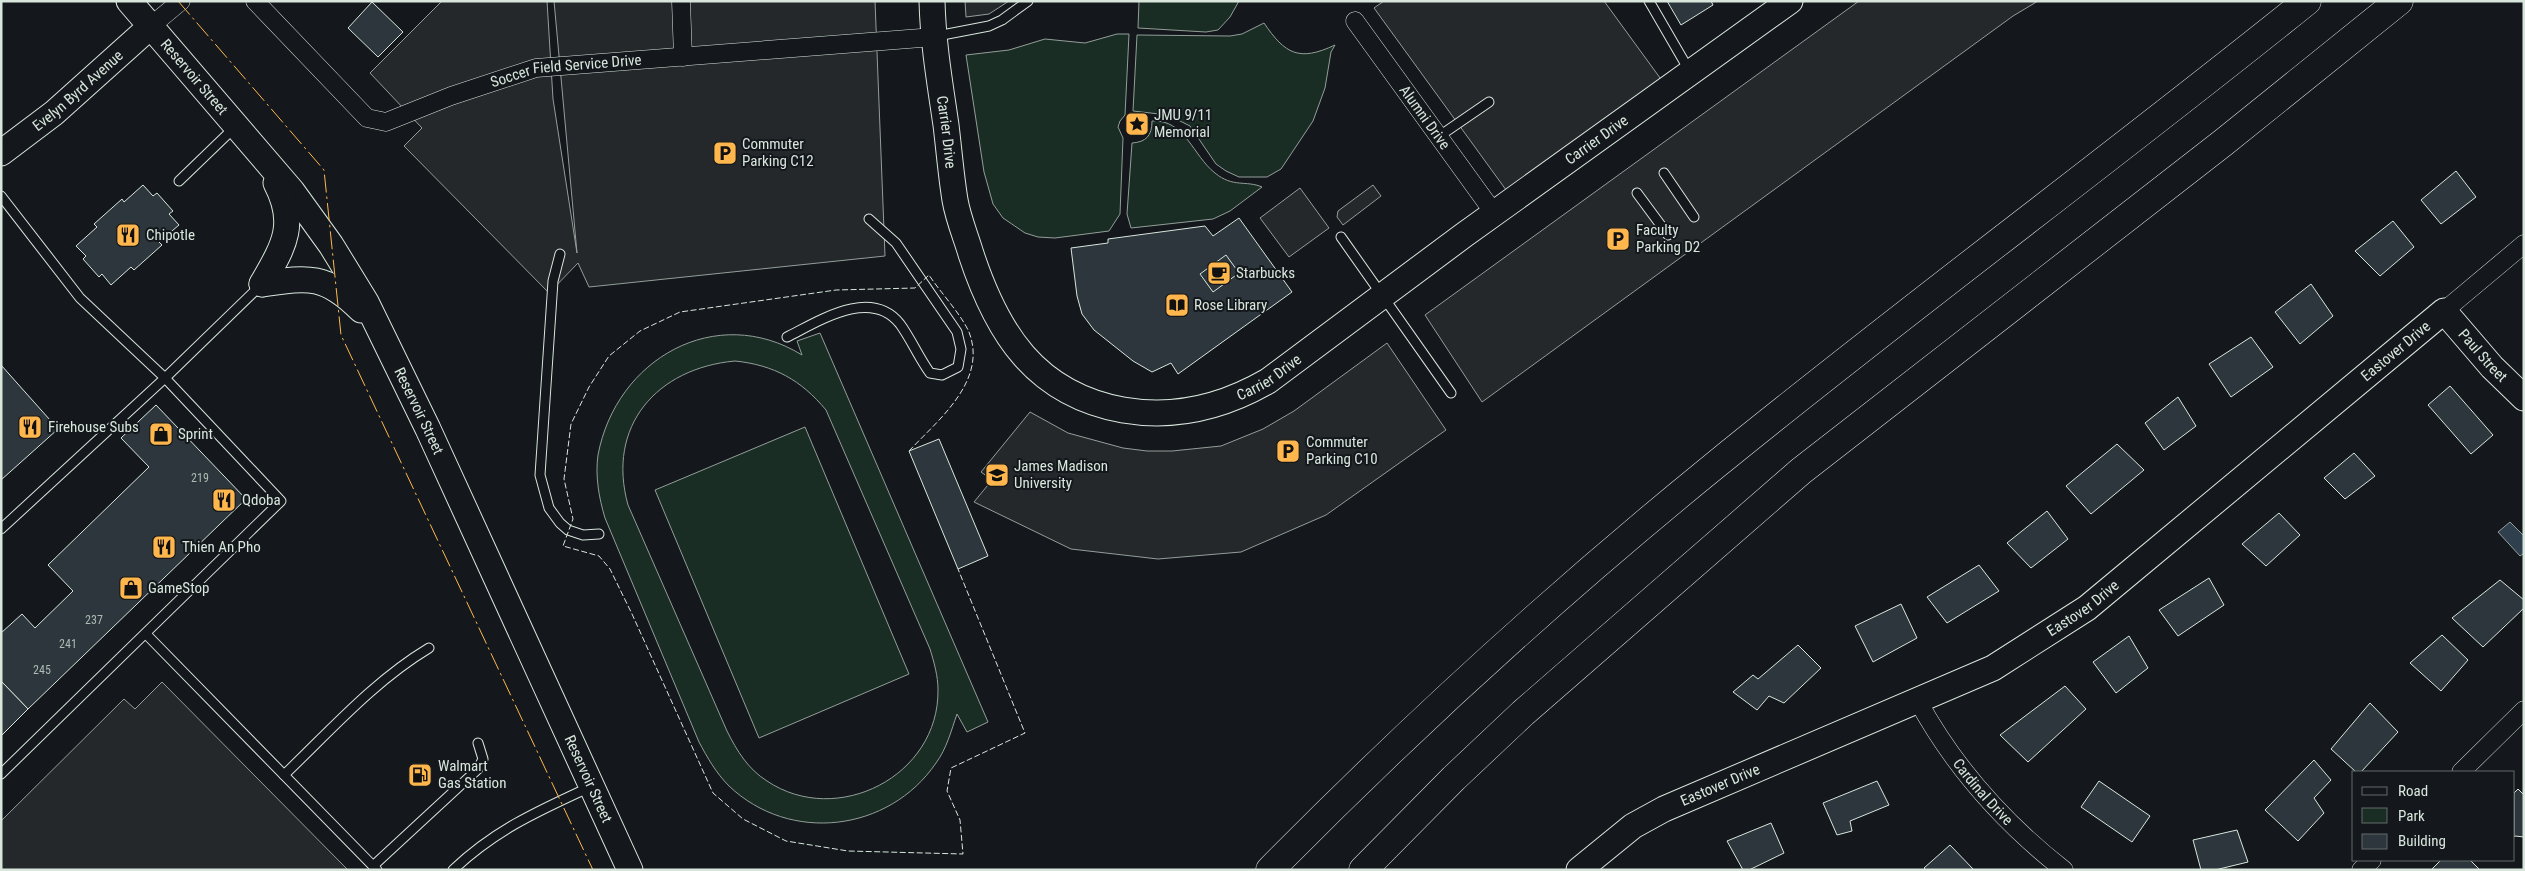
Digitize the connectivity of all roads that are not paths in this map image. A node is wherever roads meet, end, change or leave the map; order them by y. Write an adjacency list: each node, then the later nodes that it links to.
1 (129, 1): 12 (street, Reservoir Street)
2 (181, 1): 12 (street)
3 (255, 1): 14 (street, Soccer Field Service Drive)
4 (681, 1): 14 (street)
5 (932, 1): 13 (street, Carrier Drive)
6 (1028, 1): 13 (lane)
7 (1649, 1): 15 (lane)
8 (1790, 1): 15 (street, Carrier Drive)
9 (2307, 1): 55 (highway)
10 (2399, 1): 56 (highway)
11 (1355, 21): 18 (street, Alumni Drive)
12 (151, 26): 17 (street, Reservoir Street); 20 (street, Evelyn Byrd Avenue)
13 (934, 36): 14 (street, Soccer Field Service Drive); 33 (street, Carrier Drive)
14 (683, 56)
15 (1691, 72): 25 (street, Carrier Drive)
16 (1489, 102): 18 (lane)
17 (237, 125): 19 (street, Reservoir Street); 22 (lane)
18 (1438, 137): 25 (street, Alumni Drive)
19 (261, 152): 32 (street); 35 (street, Reservoir Street)
20 (1, 153)
21 (1664, 173): 26 (lane)
22 (179, 181)
23 (1637, 193): 28 (lane)
24 (1, 196): 37 (lane)
25 (1494, 213): 33 (street, Carrier Drive)
26 (1694, 217)
27 (869, 219): 36 (lane)
28 (1668, 236)
29 (1341, 237): 33 (lane)
30 (2524, 244): 34 (street, Eastover Drive)
31 (560, 254): 41 (lane)
32 (262, 284): 35 (street); 37 (lane)
33 (1382, 296): 38 (lane)
34 (2444, 311): 39 (street, Paul Street); 44 (street, Eastover Drive)
35 (380, 330): 50 (street, Reservoir Street)
36 (787, 337)
37 (165, 378): 40 (lane); 42 (lane)
38 (1451, 393)
39 (2524, 398)
40 (1, 529)
41 (599, 534)
42 (146, 634): 48 (lane); 49 (lane)
43 (429, 648): 49 (lane)
44 (1918, 701): 57 (street, Eastover Drive); 58 (street, Cardinal Drive)
45 (2524, 710): 47 (street)
46 (478, 743): 52 (lane)
47 (2462, 771)
48 (1, 774)
49 (284, 775): 52 (lane)
50 (590, 787): 53 (lane); 54 (street, Reservoir Street)
51 (2371, 861): 59 (street)
52 (375, 868)
53 (453, 870)
54 (630, 870)
55 (1270, 870)
56 (1363, 870)
57 (1579, 870)
58 (2064, 870)
59 (2361, 870)

